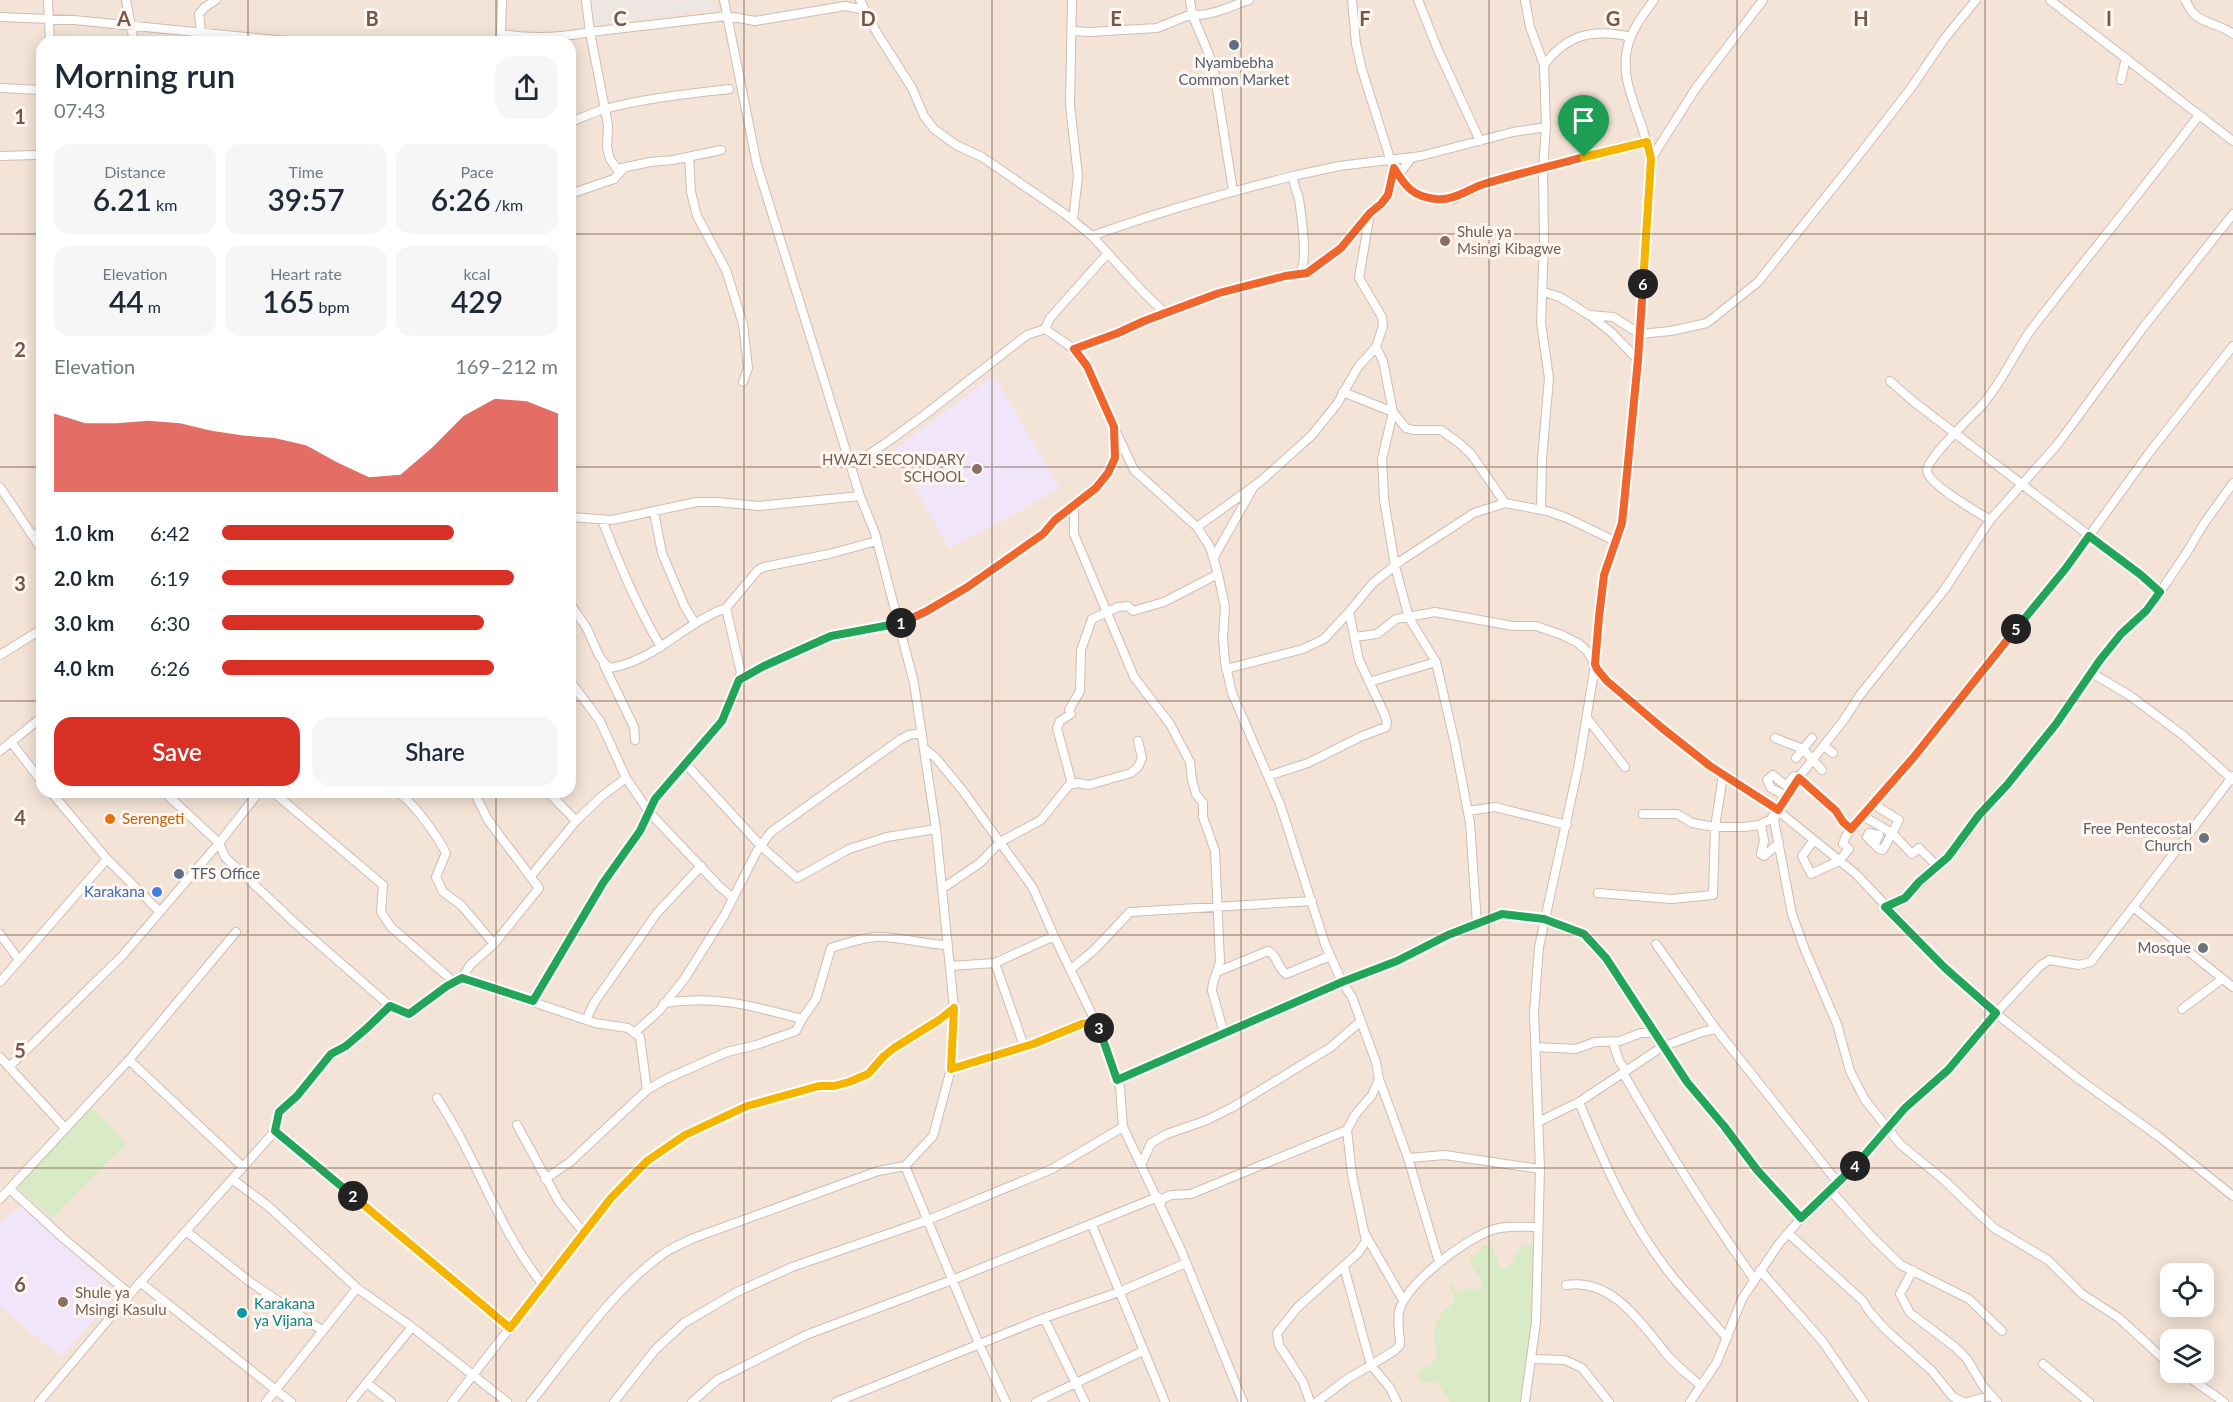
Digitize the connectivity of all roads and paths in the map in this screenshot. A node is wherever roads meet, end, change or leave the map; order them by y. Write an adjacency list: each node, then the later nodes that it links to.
1 (48, 0): 23 (street)
2 (126, 0): 24 (street)
3 (216, 0): 26 (street)
4 (502, 0): 32 (street)
5 (586, 0): 27 (street)
6 (724, 0): 22 (street)
7 (860, 0): 19 (street)
8 (1072, 0): 25 (street)
9 (1190, 0): 20 (street)
10 (1249, 0): 20 (street)
11 (1352, 0): 54 (street)
12 (1418, 0): 45 (street)
13 (1525, 0): 36 (street)
14 (1654, 0): 34 (street)
15 (1763, 0): 53 (street)
16 (1976, 0): 71 (street)
17 (2050, 0): 35 (street)
18 (2186, 0): 28 (street)
19 (865, 10): 22 (street); 63 (street)
20 (1192, 14): 25 (street); 59 (street)
21 (0, 16): 23 (street)
22 (726, 16): 27 (street); 82 (street)
23 (49, 18): 24 (street); 29 (street)
24 (132, 27): 26 (street); 30 (street)
25 (1072, 31): 63 (street)
26 (201, 32): 31 (street)
27 (590, 32): 33 (street); 41 (street)
28 (2233, 34)
29 (50, 36)
30 (133, 36)
31 (239, 36)
32 (499, 36)
33 (567, 36)
34 (1631, 37): 36 (street); 47 (street)
35 (2126, 58): 37 (street); 42 (street)
36 (1544, 65): 44 (street)
37 (2121, 80)
38 (0, 88): 39 (street)
39 (36, 90)
40 (729, 90): 41 (street)
41 (604, 109): 43 (street); 55 (street)
42 (2199, 115): 46 (street); 81 (street)
43 (576, 120)
44 (1546, 127): 45 (street); 56 (street)
45 (1480, 141): 52 (street)
46 (2233, 141)
47 (1647, 142): 53 (street); 56 (street)
48 (721, 150): 51 (street)
49 (0, 156): 50 (street)
50 (35, 156)
51 (689, 157): 55 (street); 77 (street)
52 (1412, 157): 54 (street); 58 (street)
53 (1651, 159): 71 (street)
54 (1392, 163): 57 (street); 58 (street); 61 (street)
55 (624, 168): 60 (street)
56 (1543, 168): 58 (street); 67 (street)
57 (1293, 176): 59 (street); 66 (street)
58 (1398, 176)
59 (1233, 191): 64 (street)
60 (576, 192)
61 (1370, 213): 66 (street); 73 (street)
62 (2233, 214): 85 (street)
63 (1073, 220): 64 (street)
64 (1092, 236): 65 (street)
65 (1108, 253): 68 (street); 70 (street)
66 (1299, 273): 68 (street)
67 (1544, 292): 69 (street); 90 (street)
68 (1165, 313): 74 (street)
69 (1590, 315): 71 (street); 75 (street)
70 (1045, 328): 74 (street); 82 (street)
71 (1640, 333): 75 (street)
72 (2233, 346): 98 (street)
73 (1376, 347): 78 (street); 79 (street)
74 (1074, 349): 80 (street)
75 (1638, 360): 101 (street)
76 (1890, 381): 81 (street)
77 (743, 382)
78 (1343, 392): 79 (street); 84 (street)
79 (1393, 412): 88 (street); 103 (street)
80 (1114, 427): 89 (street); 95 (street)
81 (1954, 433): 85 (street); 94 (street)
82 (851, 466): 87 (street)
83 (2233, 483): 105 (street)
84 (1254, 486): 95 (street); 102 (street)
85 (2023, 486): 94 (street); 98 (street)
86 (0, 487): 97 (street)
87 (860, 496): 91 (street); 100 (street)
88 (1505, 504): 90 (street); 103 (street)
89 (1074, 506): 107 (street); 112 (street)
90 (1541, 510): 101 (street)
91 (654, 512): 93 (street); 111 (street)
92 (576, 518): 93 (street)
93 (602, 520): 115 (street)
94 (1990, 520): 133 (street)
95 (1197, 527): 102 (street)
96 (36, 534): 97 (street)
97 (33, 536): 99 (street)
98 (2089, 536): 105 (street); 158 (street)
99 (36, 541)
100 (877, 541): 106 (street); 112 (street)
101 (1615, 542): 119 (street)
102 (1214, 557): 104 (street)
103 (1395, 566): 108 (street); 110 (street)
104 (1218, 573): 107 (street); 120 (street)
105 (2160, 592): 121 (street)
106 (726, 608): 111 (street); 122 (street)
107 (1107, 612): 149 (street); 188 (street)
108 (1350, 612): 114 (street); 120 (street)
109 (576, 616): 118 (street)
110 (1409, 618): 114 (street); 117 (street); 119 (street)
111 (695, 624): 115 (street)
112 (900, 624): 122 (street); 127 (street)
113 (36, 633): 116 (street)
114 (1355, 637): 123 (street)
115 (661, 647): 118 (street)
116 (0, 656)
117 (1436, 662): 123 (street); 160 (street)
118 (603, 663): 130 (street)
119 (1595, 664): 125 (street); 144 (street)
120 (1226, 669): 145 (street)
121 (2090, 672): 148 (street); 180 (street)
122 (739, 680): 140 (street)
123 (1369, 682): 145 (street)
124 (576, 689): 146 (street)
125 (1587, 718): 141 (street); 166 (street)
126 (36, 722): 132 (street)
127 (921, 733): 135 (street); 176 (street)
128 (1775, 738): 134 (street)
129 (1812, 738): 134 (street)
130 (635, 740)
131 (1138, 741): 149 (street)
132 (11, 742): 136 (street); 143 (street)
133 (1824, 746): 137 (street); 139 (street)
134 (1803, 748): 138 (street); 139 (street)
135 (925, 749): 168 (street); 172 (street)
136 (0, 751)
137 (1833, 753)
138 (1796, 758)
139 (1812, 760): 142 (street); 147 (street)
140 (685, 763): 161 (street); 176 (street)
141 (1625, 767)
142 (1822, 770)
143 (36, 774)
144 (1723, 775): 159 (street); 167 (street)
145 (1268, 776): 185 (street)
146 (626, 778): 161 (street); 164 (street)
147 (1799, 778): 150 (street); 150 (street); 169 (street)
148 (2232, 778): 187 (street)
149 (1072, 784): 172 (street)
150 (1786, 795): 159 (street)
151 (56, 798): 177 (street)
152 (170, 798): 173 (street)
153 (254, 798): 173 (street)
154 (280, 798): 205 (street)
155 (406, 798): 195 (street)
156 (477, 798): 181 (street)
157 (554, 798): 164 (street)
158 (1873, 804): 163 (street); 170 (street)
159 (1778, 810): 165 (street); 171 (street); 174 (street)
160 (1468, 811): 166 (street); 191 (street)
161 (649, 812): 179 (street); 209 (street)
162 (1643, 814): 167 (street)
163 (1863, 816): 169 (street); 170 (street)
164 (576, 821): 181 (street)
165 (1761, 824): 167 (street); 174 (street)
166 (1567, 825): 190 (street)
167 (1714, 827): 183 (street)
168 (936, 829): 176 (street); 182 (street)
169 (1851, 829): 178 (street)
170 (1892, 833): 175 (street); 180 (street)
171 (1814, 840): 178 (street); 178 (street)
172 (1000, 842): 182 (street); 194 (street)
173 (219, 843): 189 (street); 211 (street)
174 (1779, 843): 241 (street)
175 (1875, 843)
176 (761, 846): 184 (street)
177 (107, 859): 189 (street); 199 (street)
178 (1839, 861): 186 (street)
179 (700, 866): 184 (street); 216 (street)
180 (1937, 866): 186 (street)
181 (531, 876): 195 (street)
182 (943, 888): 197 (street)
183 (1598, 892)
184 (733, 898): 210 (street)
185 (1312, 901): 188 (street); 198 (street)
186 (1885, 907): 214 (street)
187 (2133, 907): 204 (street); 214 (street)
188 (1218, 908): 202 (street); 203 (street)
189 (159, 911): 229 (street)
190 (1544, 919): 191 (street); 222 (street); 225 (street)
191 (1477, 924): 207 (street)
192 (236, 932): 228 (street)
193 (0, 934): 199 (street)
194 (1054, 936): 200 (street); 202 (street)
195 (494, 944): 205 (street)
196 (1656, 944): 219 (street)
197 (948, 945): 201 (street); 215 (street)
198 (1330, 956): 203 (street); 207 (street)
199 (19, 960): 206 (street)
200 (995, 963): 201 (street); 224 (street)
201 (950, 966): 212 (street)
202 (1070, 970): 218 (street)
203 (1218, 971): 221 (street)
204 (2222, 979): 208 (street); 213 (street)
205 (458, 980): 209 (street); 211 (street)
206 (0, 982)
207 (1342, 982): 217 (street); 221 (street)
208 (2233, 987)
209 (533, 1001): 216 (street)
210 (664, 1004): 215 (street); 220 (street)
211 (390, 1006): 242 (street)
212 (954, 1008): 230 (street); 262 (street)
213 (2182, 1009)
214 (1996, 1013): 241 (street); 254 (street)
215 (802, 1019): 234 (street)
216 (586, 1020): 220 (street)
217 (1360, 1021): 232 (street); 245 (street)
218 (1095, 1022): 224 (street); 233 (street)
219 (1716, 1029): 226 (street); 251 (street)
220 (634, 1033): 234 (street)
221 (1224, 1033): 233 (street)
222 (1654, 1034): 223 (street); 226 (street)
223 (1613, 1041): 225 (street); 231 (street)
224 (1024, 1046): 230 (street)
225 (1536, 1047): 237 (street)
226 (1662, 1047): 231 (street); 257 (street)
227 (0, 1057): 229 (street)
228 (129, 1060): 240 (street); 247 (street)
229 (9, 1067): 240 (street)
230 (951, 1069): 246 (street)
231 (1624, 1072): 236 (street); 270 (street)
232 (1379, 1079): 243 (street); 244 (street)
233 (1117, 1080): 239 (street)
234 (647, 1090): 250 (street)
235 (437, 1098): 273 (street)
236 (1579, 1102): 237 (street); 284 (street)
237 (1538, 1122): 248 (street)
238 (517, 1125): 250 (street)
239 (1123, 1126): 245 (street); 258 (street)
240 (65, 1128): 252 (street)
241 (1887, 1128): 251 (street); 287 (street)
242 (275, 1131): 247 (street); 281 (street)
243 (1347, 1131): 256 (street); 264 (street)
244 (1408, 1158): 248 (street); 265 (street)
245 (1142, 1163): 256 (street)
246 (905, 1166): 258 (street); 305 (street)
247 (243, 1167): 249 (street)
248 (1540, 1170): 260 (street)
249 (232, 1179): 261 (street); 275 (street)
250 (545, 1179): 262 (street)
251 (1838, 1183): 253 (street)
252 (5, 1190): 255 (street); 277 (street)
253 (1830, 1190): 257 (street); 269 (street)
254 (2232, 1194)
255 (0, 1199)
256 (1159, 1200): 259 (street); 266 (street)
257 (1801, 1218): 263 (street)
258 (928, 1220): 271 (street); 306 (street)
259 (1092, 1225): 271 (street); 276 (street)
260 (1538, 1227): 265 (street); 288 (street)
261 (186, 1231): 272 (street); 282 (street)
262 (584, 1233): 273 (street)
263 (1788, 1233): 268 (street); 321 (street)
264 (1365, 1234): 267 (street); 278 (street)
265 (1439, 1262): 278 (street)
266 (1186, 1263): 276 (street); 313 (street)
267 (1344, 1267): 289 (street); 314 (street)
268 (1760, 1270): 270 (street); 320 (street)
269 (1913, 1270): 283 (street); 297 (street)
270 (1754, 1279): 284 (street)
271 (952, 1280): 285 (street); 307 (street)
272 (140, 1282): 277 (street); 296 (street)
273 (543, 1285): 281 (street)
274 (1566, 1285): 295 (street)
275 (357, 1288): 280 (street); 282 (street)
276 (1119, 1292): 279 (street); 286 (street)
277 (130, 1294): 298 (street)
278 (1403, 1300): 289 (street)
279 (1044, 1318): 285 (street); 293 (street)
280 (412, 1327): 291 (street); 292 (street)
281 (510, 1328): 291 (street)
282 (323, 1330): 296 (street)
283 (2002, 1331)
284 (1727, 1338): 295 (street)
285 (978, 1344): 308 (street); 309 (street)
286 (1143, 1351): 293 (street); 312 (street)
287 (2160, 1356)
288 (1531, 1359): 317 (street); 318 (street)
289 (1371, 1365): 315 (street); 316 (street)
290 (2043, 1365): 322 (street)
291 (473, 1374): 303 (street); 304 (street)
292 (367, 1383): 301 (street); 302 (street)
293 (1076, 1383): 310 (street); 311 (street)
294 (2197, 1383): 323 (street)
295 (1701, 1386): 319 (street)
296 (276, 1390): 299 (street); 300 (street)
297 (1994, 1399): 321 (street)
298 (39, 1402)
299 (266, 1402)
300 (291, 1402)
301 (351, 1402)
302 (391, 1402)
303 (452, 1402)
304 (507, 1402)
305 (531, 1402)
306 (614, 1402)
307 (692, 1402)
308 (836, 1402)
309 (1006, 1402)
310 (1036, 1402)
311 (1084, 1402)
312 (1164, 1402)
313 (1243, 1402)
314 (1310, 1402)
315 (1317, 1402)
316 (1397, 1402)
317 (1525, 1402)
318 (1609, 1402)
319 (1690, 1402)
320 (1864, 1402)
321 (1965, 1402)
322 (2089, 1402)
323 (2224, 1402)

